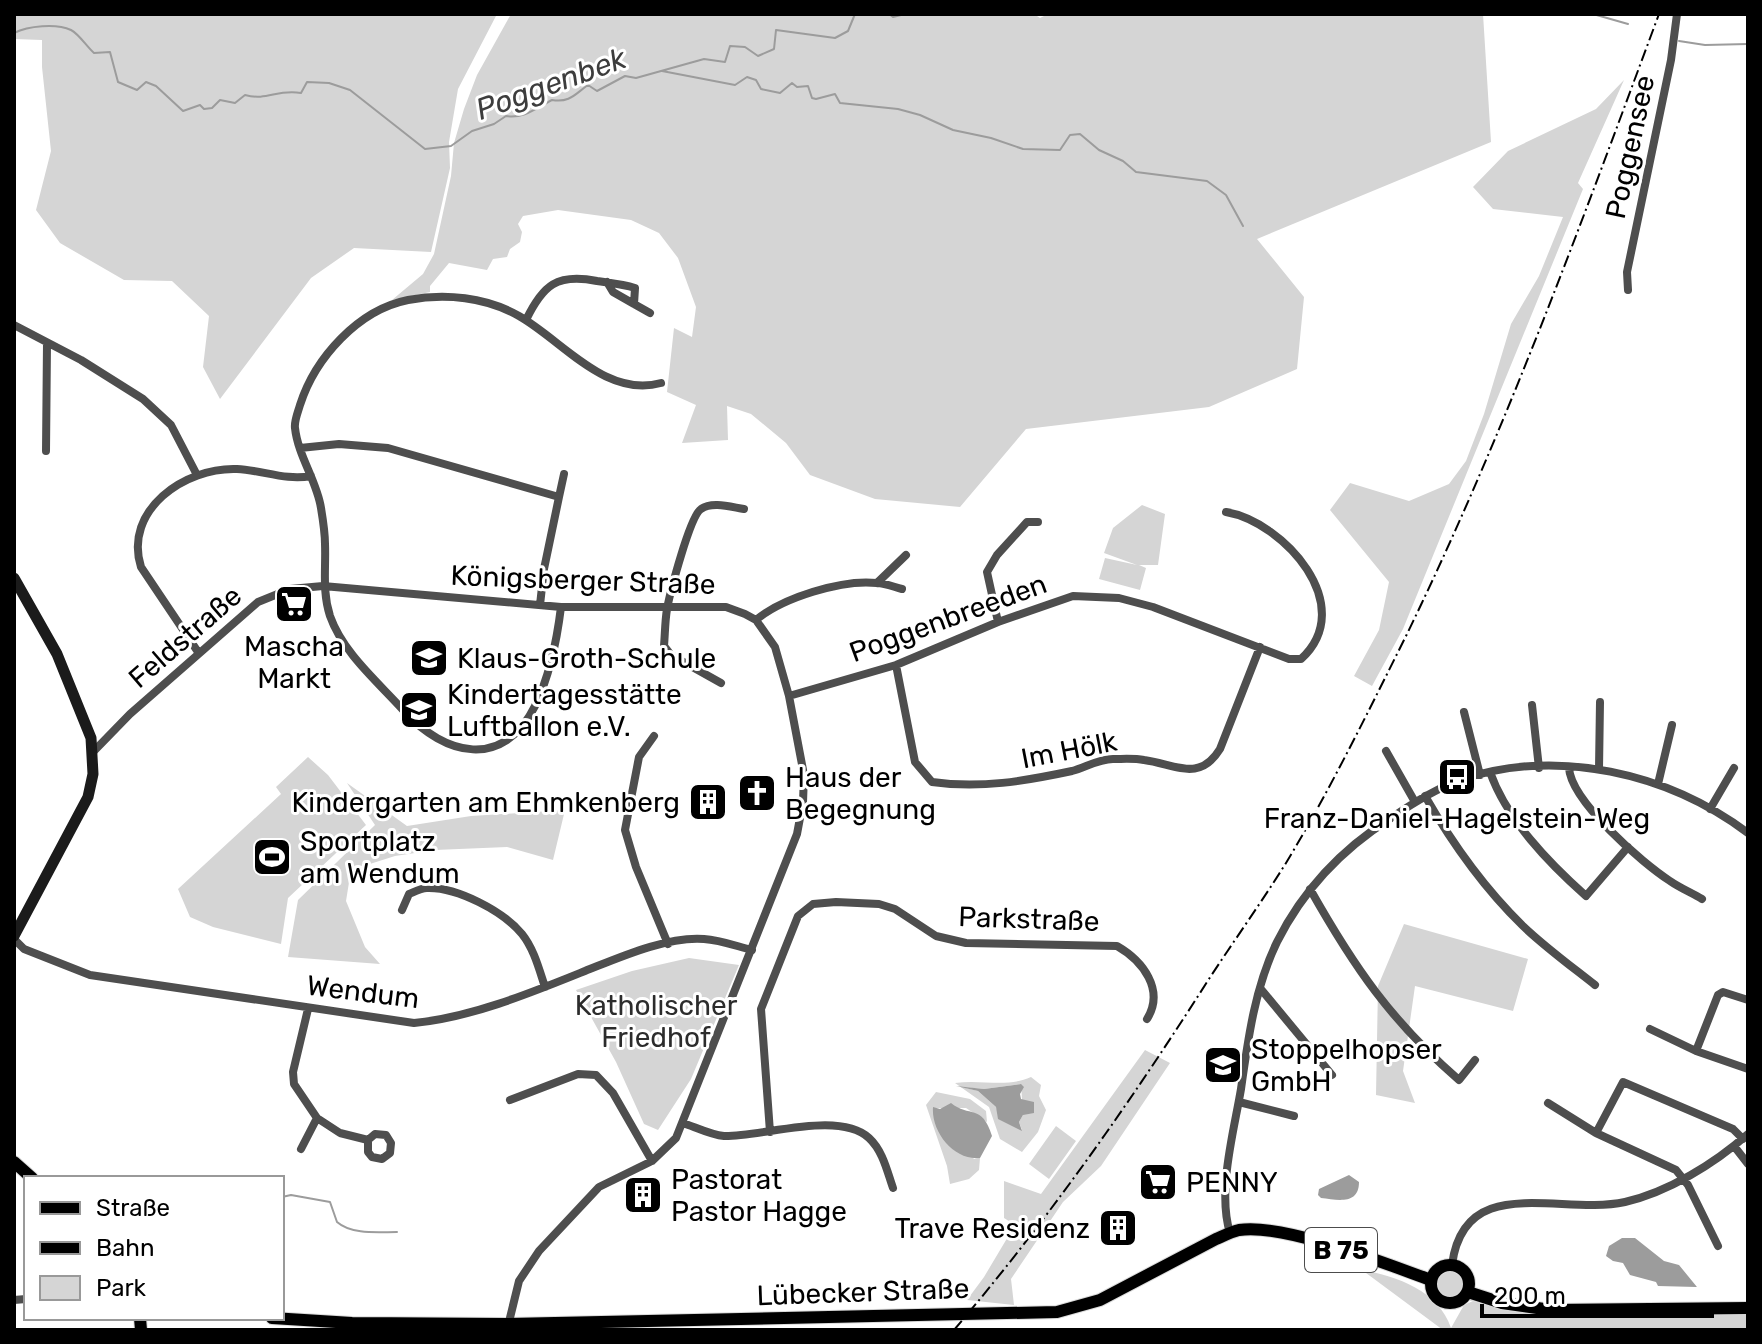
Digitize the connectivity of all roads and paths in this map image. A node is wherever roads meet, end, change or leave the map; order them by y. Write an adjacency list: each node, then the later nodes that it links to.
1 (1677, 14): 3 (street, Poggensee)
2 (607, 282): 4 (street); 4 (street); 6 (street)
3 (1628, 290)
4 (634, 304): 5 (street)
5 (650, 313)
6 (526, 320): 9 (street); 10 (street)
7 (14, 325): 8 (street)
8 (47, 343): 11 (street); 13 (street)
9 (661, 383)
10 (300, 448): 14 (street); 15 (street)
11 (46, 451)
12 (564, 474): 15 (street)
13 (197, 475): 14 (street); 30 (street)
14 (311, 476): 22 (street)
15 (559, 497): 24 (street)
16 (744, 509): 26 (street)
17 (1226, 512): 29 (street, Poggenbreeden)
18 (1038, 522): 28 (street)
19 (906, 555): 21 (street)
20 (14, 578): 40 (main road)
21 (877, 583): 23 (street); 27 (street)
22 (323, 586): 24 (street, Königsberger Straße); 25 (street); 30 (street, Feldstraße)
23 (902, 589)
24 (540, 605): 25 (street, Königsberger Straße)
25 (561, 607): 26 (street, Königsberger Straße)
26 (667, 609): 27 (street, Königsberger Straße); 32 (street)
27 (756, 620): 33 (street)
28 (998, 622): 29 (street, Poggenbreeden); 31 (street, Poggenbreeden)
29 (1260, 647): 31 (street, Im Hölk)
30 (198, 652): 40 (street, Feldstraße)
31 (896, 665): 33 (street, Poggenbreeden)
32 (721, 683)
33 (789, 696): 57 (street)
34 (1600, 702): 44 (street)
35 (1532, 705): 41 (street)
36 (1464, 712): 45 (street)
37 (1672, 725): 46 (street)
38 (654, 736): 56 (street)
39 (1386, 751): 48 (street)
40 (93, 752): 55 (main road)
41 (1539, 768): 42 (street); 45 (street)
42 (1569, 768): 44 (street); 51 (street)
43 (1734, 768): 49 (street)
44 (1599, 769): 46 (street)
45 (1485, 774): 47 (street); 51 (street)
46 (1658, 784): 49 (street)
47 (1425, 796): 48 (street); 58 (street)
48 (1415, 802): 52 (street)
49 (1710, 809): 50 (street)
50 (1748, 833)
51 (1628, 847): 53 (street)
52 (1310, 889): 60 (street); 66 (street)
53 (1702, 899)
54 (402, 910): 59 (street)
55 (14, 937): 62 (street, Wendum)
56 (668, 944): 57 (street, Wendum); 59 (street, Wendum)
57 (752, 950): 74 (street)
58 (1595, 985)
59 (545, 987): 62 (street, Wendum)
60 (1260, 988): 68 (street); 70 (street)
61 (1748, 1000): 65 (street)
62 (308, 1009): 73 (street)
63 (1147, 1019): 75 (street, Parkstraße)
64 (1650, 1029): 65 (street)
65 (1696, 1051): 67 (street)
66 (1475, 1060)
67 (1748, 1069)
68 (1332, 1075)
69 (510, 1100): 81 (street)
70 (1239, 1102): 72 (street); 87 (street)
71 (1548, 1103): 76 (street)
72 (1294, 1116)
73 (317, 1118): 78 (street); 80 (street)
74 (683, 1123): 75 (street); 81 (street)
75 (770, 1132): 86 (street)
76 (1596, 1133): 77 (street); 85 (street)
77 (1746, 1137): 79 (street)
78 (368, 1140)
79 (1734, 1146): 83 (street); 85 (street)
80 (301, 1149)
81 (652, 1161): 95 (street)
82 (14, 1162): 84 (main road)
83 (1748, 1164)
84 (30, 1176)
85 (1683, 1178): 88 (street); 89 (street)
86 (893, 1188)
87 (1230, 1233): 90 (main road, Lübecker Straße / B 75); 94 (main road, Lübecker Straße / B 75)
88 (1718, 1246)
89 (1452, 1265): 90 (main road); 91 (main road)
90 (1431, 1280): 91 (main road, Lübecker Straße)
91 (1468, 1292): 92 (main road, Lübecker Straße)
92 (1748, 1308)
93 (284, 1319): 95 (main road, Lübecker Straße / B 75)
94 (761, 1325): 95 (main road, Lübecker Straße / B 75)
95 (508, 1327)

